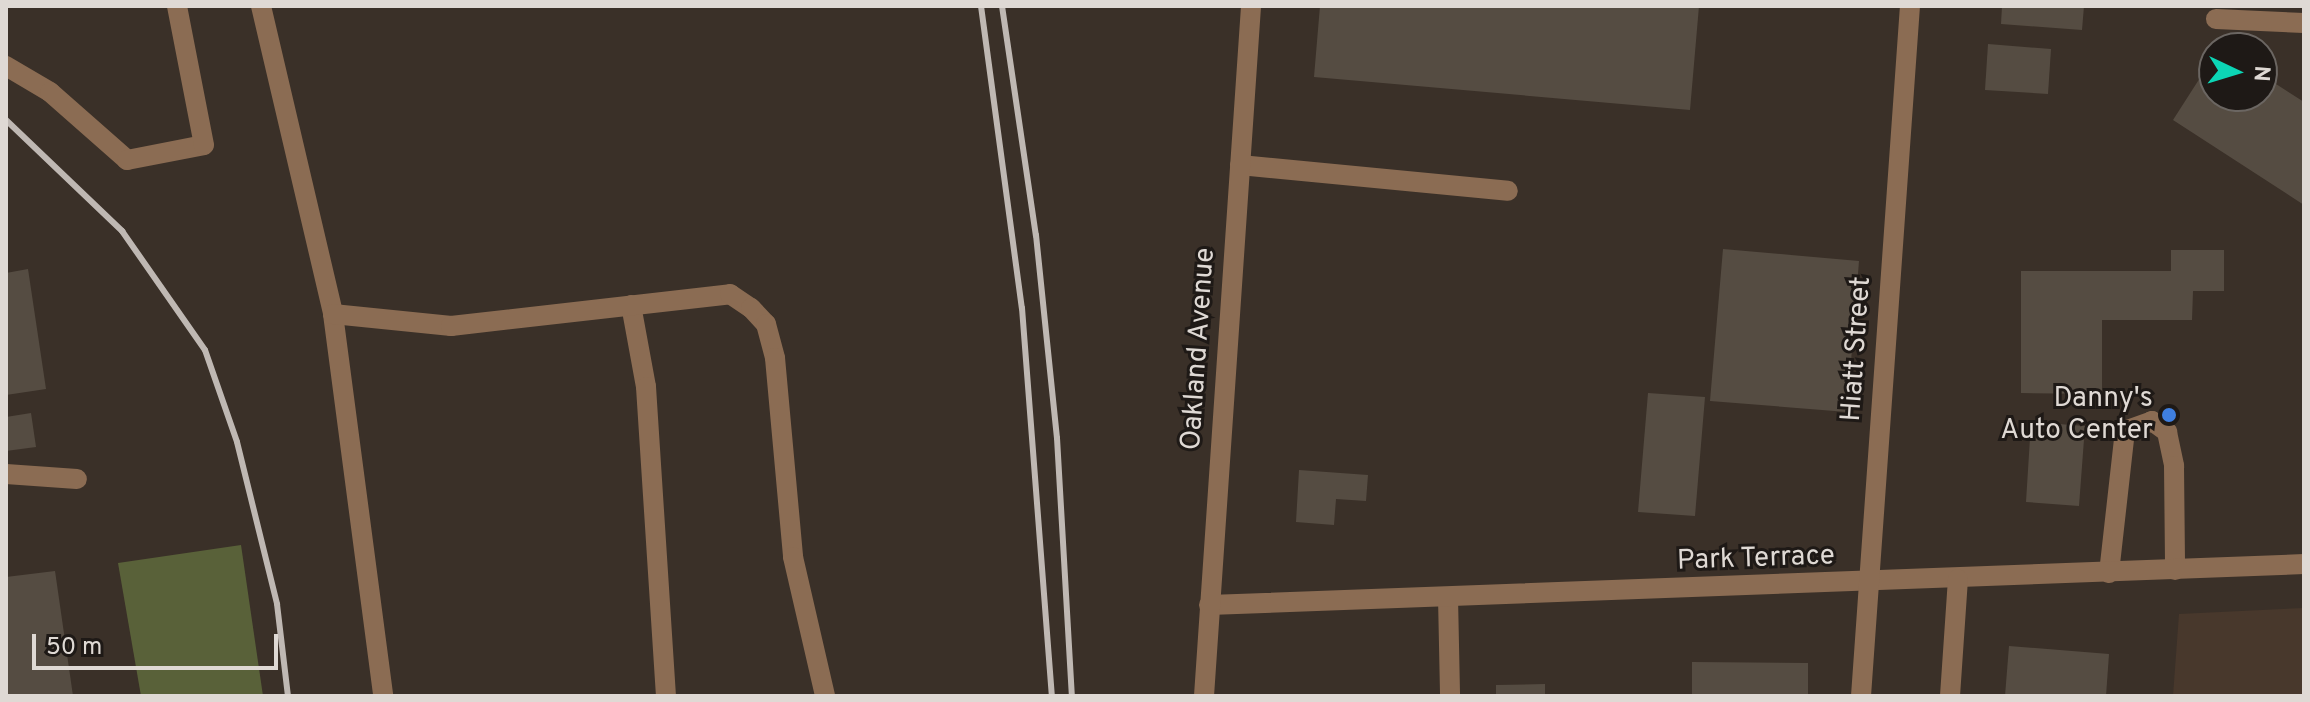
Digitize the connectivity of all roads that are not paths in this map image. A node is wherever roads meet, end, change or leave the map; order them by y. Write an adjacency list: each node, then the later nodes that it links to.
1 (177, 6): 7 (street)
2 (261, 6): 11 (street)
3 (1251, 6): 8 (street, Oakland Avenue)
4 (1910, 6): 18 (street, Hiatt Street)
5 (2216, 19): 6 (street)
6 (2304, 23)
7 (6, 66)
8 (1240, 165): 9 (street); 20 (street, Oakland Avenue)
9 (1508, 191)
10 (631, 305): 11 (street); 22 (street); 23 (street)
11 (333, 314): 21 (street)
12 (6, 474): 13 (street)
13 (77, 479)
14 (2304, 564): 15 (street, Park Terrace)
15 (2175, 570): 16 (street, Park Terrace); 16 (street)
16 (2109, 573): 17 (street, Park Terrace)
17 (1958, 579): 18 (street, Park Terrace); 27 (street)
18 (1867, 584): 19 (street, Park Terrace); 26 (street, Hiatt Street)
19 (1448, 597): 20 (street, Park Terrace); 25 (street)
20 (1209, 605): 24 (street, Oakland Avenue)
21 (383, 696)
22 (666, 696)
23 (825, 696)
24 (1204, 696)
25 (1450, 696)
26 (1861, 696)
27 (1950, 696)

